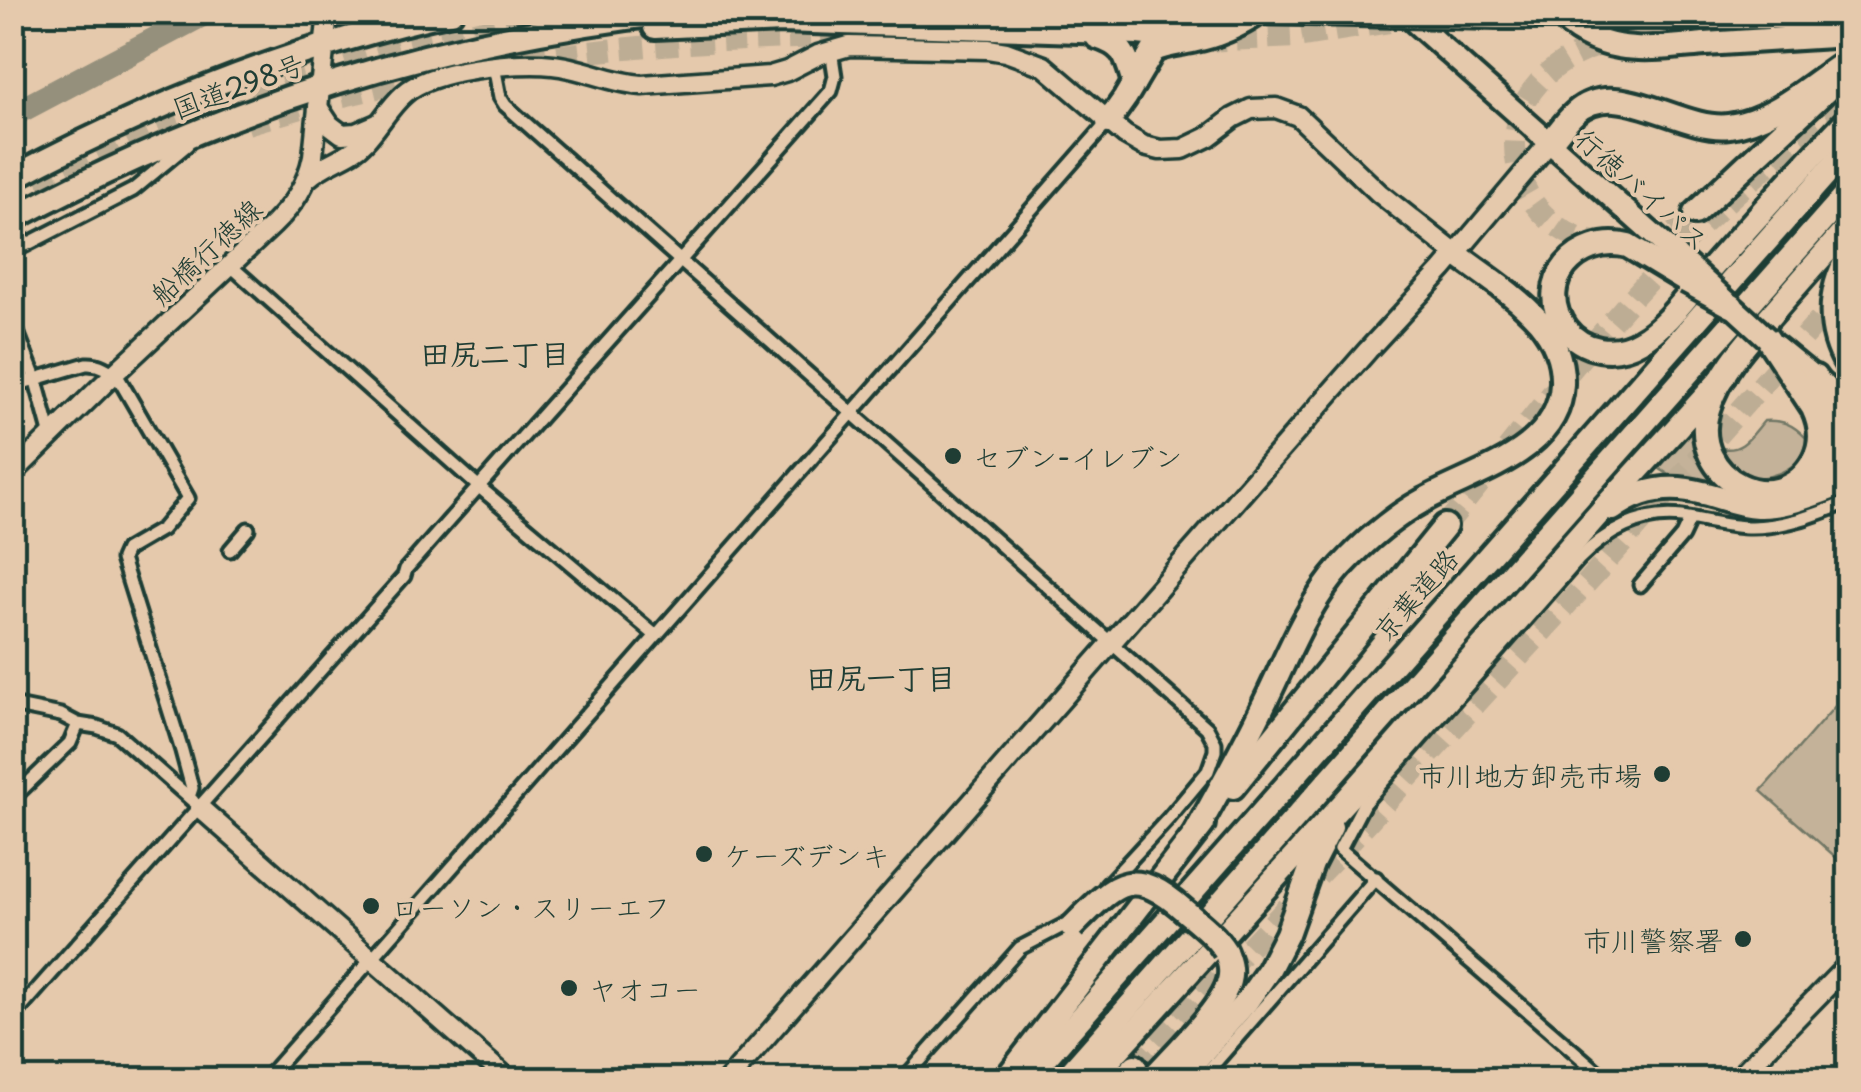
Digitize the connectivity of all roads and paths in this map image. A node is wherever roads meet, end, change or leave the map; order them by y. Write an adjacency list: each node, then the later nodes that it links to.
1 (328, 12): 13 (street, 船橋行徳線)
2 (675, 12): 12 (highway, 国道298号)
3 (1259, 12): 7 (highway, bridge); 10 (highway)
4 (1403, 12): 24 (main road, 行徳バイパス)
5 (1556, 12): 11 (highway, bridge)
6 (443, 13): 13 (highway, 国道298号)
7 (1848, 17)
8 (1138, 23): 9 (highway); 10 (highway); 18 (highway)
9 (1079, 31): 12 (highway); 18 (highway)
10 (1216, 34): 18 (highway)
11 (1848, 34)
12 (520, 35): 19 (highway, 国道298号)
13 (323, 46): 19 (street, 船橋行徳線); 26 (highway, 国道298号)
14 (831, 50): 16 (street); 22 (street); 35 (street)
15 (1848, 60): 24 (highway)
16 (494, 66): 23 (street); 35 (street)
17 (1848, 69): 29 (highway)
18 (1134, 83): 22 (highway)
19 (318, 96): 21 (highway, 国道298号); 23 (street); 27 (street, 船橋行徳線)
20 (1848, 119): 37 (highway)
21 (223, 120): 30 (highway, 国道298号); 32 (street)
22 (1108, 122): 33 (street); 48 (street)
23 (377, 123): 27 (street)
24 (1550, 142): 33 (street); 37 (main road, 行徳バイパス)
25 (1848, 149): 80 (highway, 京葉道路)
26 (12, 178)
27 (308, 178): 36 (street, 船橋行徳線)
28 (1848, 192): 81 (highway, 京葉道路)
29 (1695, 213)
30 (12, 219)
31 (1848, 227): 43 (highway)
32 (12, 252)
33 (1456, 254): 62 (street); 68 (highway)
34 (1848, 257): 41 (highway)
35 (682, 261): 48 (street); 52 (street)
36 (231, 266): 42 (street, 船橋行徳線); 52 (street)
37 (1690, 276): 38 (highway, bridge)
38 (1732, 306): 40 (main road, bridge)
39 (12, 319): 45 (street)
40 (1767, 338): 43 (highway); 44 (main road)
41 (1848, 366)
42 (114, 374): 45 (street); 49 (street, 船橋行徳線); 67 (street)
43 (1724, 376): 59 (highway)
44 (1815, 377): 47 (main road); 53 (highway)
45 (36, 381): 46 (street); 49 (street)
46 (12, 386)
47 (1848, 405)
48 (854, 412): 61 (street); 62 (street)
49 (51, 436): 50 (street, 船橋行徳線)
50 (12, 474)
51 (1848, 482): 53 (highway)
52 (478, 486): 61 (street); 67 (street)
53 (1794, 500): 59 (highway)
54 (1848, 502): 55 (street)
55 (1690, 518): 60 (street); 69 (street)
56 (1445, 526): 68 (highway)
57 (248, 529): 58 (street)
58 (230, 550)
59 (1566, 551): 65 (highway)
60 (1640, 585)
61 (655, 635): 71 (street)
62 (1112, 645): 77 (street); 78 (street)
63 (12, 705): 64 (street)
64 (78, 724): 66 (street); 67 (street)
65 (1348, 798): 82 (highway); 83 (highway)
66 (12, 799)
67 (195, 802): 71 (street); 73 (street)
68 (1195, 834): 79 (highway)
69 (1376, 878): 84 (street); 85 (street)
70 (1072, 927): 74 (highway, bridge)
71 (372, 959): 75 (street); 76 (street)
72 (1848, 965): 86 (street)
73 (12, 1018)
74 (1136, 1075)
75 (265, 1080)
76 (509, 1080)
77 (728, 1080)
78 (903, 1080)
79 (1005, 1080)
80 (1026, 1080)
81 (1064, 1080)
82 (1091, 1080)
83 (1178, 1080)
84 (1200, 1080)
85 (1607, 1080)
86 (1736, 1080)

